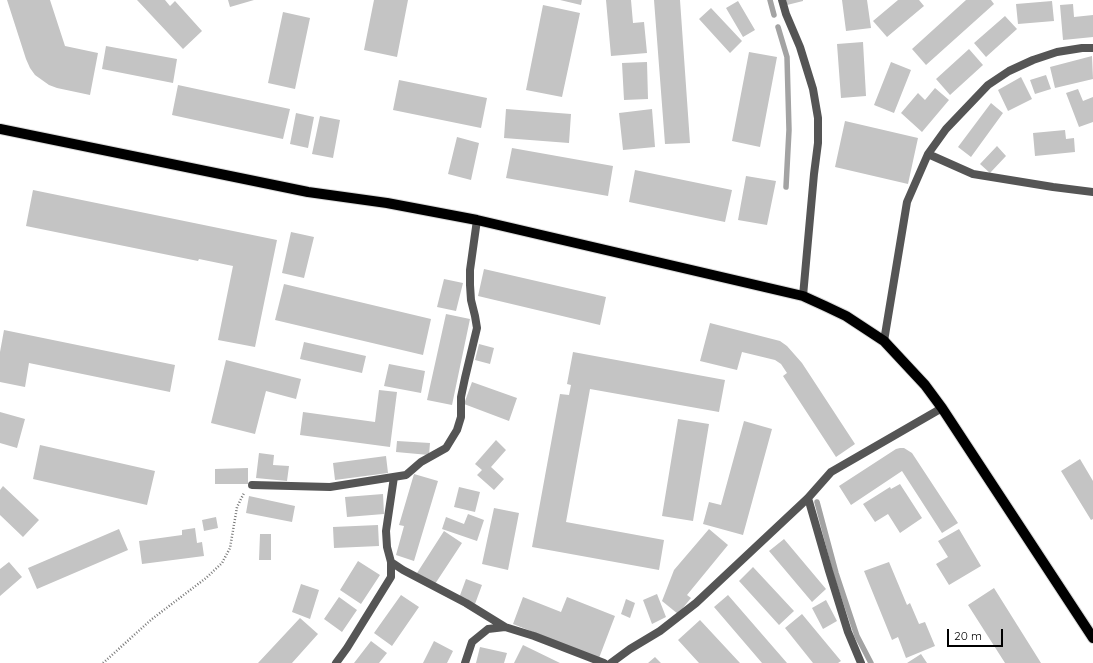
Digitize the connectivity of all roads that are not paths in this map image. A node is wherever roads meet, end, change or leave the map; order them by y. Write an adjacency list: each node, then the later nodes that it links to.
1 (782, 0): 7 (street)
2 (1093, 48): 4 (street)
3 (0, 129): 6 (main road)
4 (928, 154): 5 (street); 8 (street)
5 (1093, 192)
6 (477, 220): 7 (main road); 10 (street)
7 (803, 296): 8 (main road)
8 (884, 341): 9 (main road)
9 (942, 408): 12 (street); 15 (main road)
10 (394, 477): 11 (street); 13 (street)
11 (252, 485)
12 (808, 498): 19 (street); 20 (street)
13 (391, 562): 14 (street); 16 (street)
14 (505, 627): 17 (street); 18 (street)
15 (1093, 638)
16 (336, 663)
17 (465, 663)
18 (604, 663)
19 (612, 663)
20 (861, 663)

